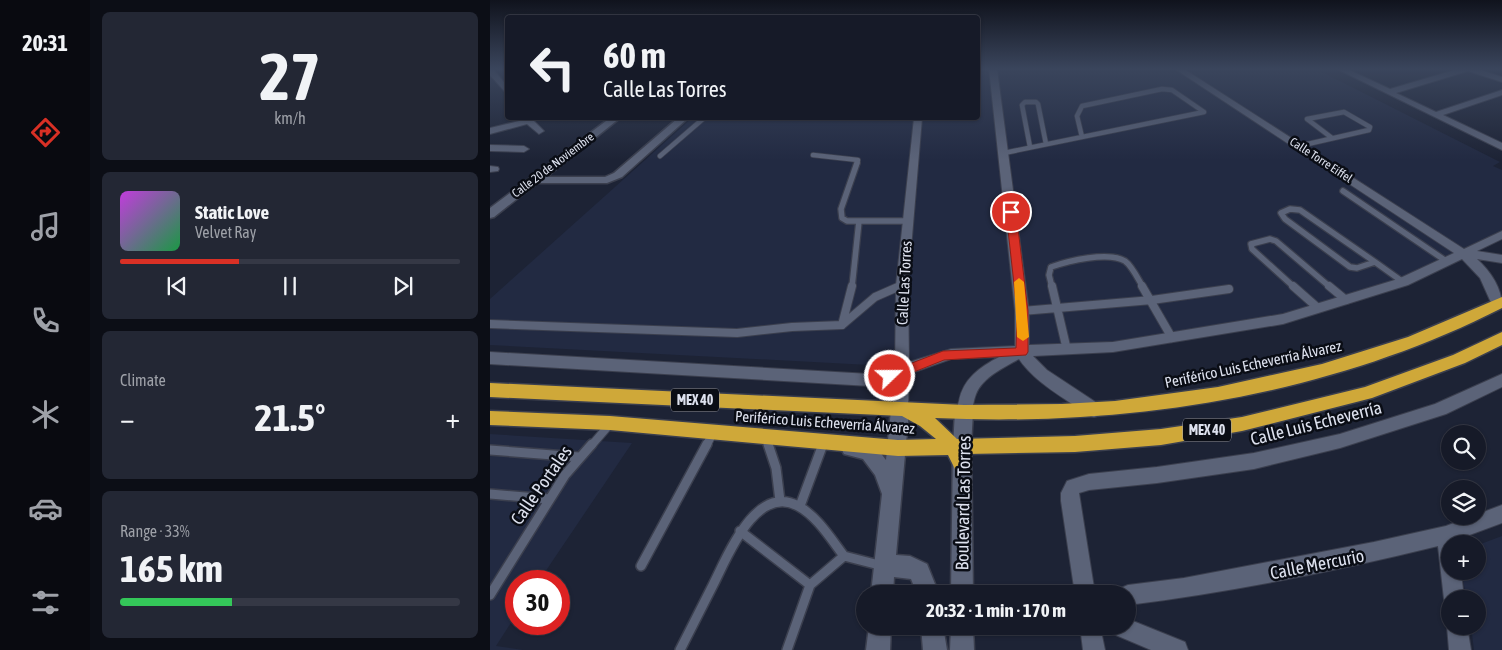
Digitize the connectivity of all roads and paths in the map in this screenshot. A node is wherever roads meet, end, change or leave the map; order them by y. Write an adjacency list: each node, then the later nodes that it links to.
1 (997, 99): 26 (street)
2 (1113, 99): 17 (lane)
3 (1186, 99): 17 (lane)
4 (1227, 99): 21 (street, Calle Torre Eiffel)
5 (1404, 99): 7 (street)
6 (1481, 99): 7 (street)
7 (1435, 115): 19 (street)
8 (525, 120): 14 (street)
9 (529, 120): 15 (street)
10 (612, 120): 29 (street, Calle 20 de Noviembre)
11 (681, 120): 29 (street)
12 (702, 120): 28 (lane)
13 (918, 120): 33 (street, Calle Las Torres)
14 (493, 131)
15 (539, 131)
16 (1502, 135): 19 (street)
17 (1082, 137): 20 (lane)
18 (1332, 138): 18 (lane); 21 (lane)
19 (1489, 140): 22 (street)
20 (1046, 144): 23 (lane); 23 (lane)
21 (1299, 146): 35 (street, Calle Torre Eiffel)
22 (1502, 146)
23 (1030, 147): 26 (lane)
24 (490, 148): 25 (street)
25 (524, 150)
26 (1004, 152): 47 (street)
27 (813, 155): 32 (lane)
28 (660, 156)
29 (533, 180): 31 (street, Calle 20 de Noviembre)
30 (1343, 191): 37 (lane)
31 (490, 214)
32 (859, 221): 33 (lane); 49 (lane)
33 (907, 221): 40 (street, Calle Las Torres)
34 (1502, 235): 35 (street)
35 (1462, 253): 36 (street, Calle Torre Eiffel); 37 (street); 44 (street, Calle Torre Eiffel)
36 (1502, 260)
37 (1446, 261): 39 (street)
38 (1375, 262): 38 (lane); 39 (lane)
39 (1403, 282): 43 (street)
40 (902, 285): 49 (lane); 55 (street, Calle Las Torres)
41 (1229, 289): 42 (lane)
42 (1152, 300): 45 (lane); 45 (lane); 50 (lane)
43 (1346, 300): 46 (street); 46 (lane)
44 (1500, 303): 59 (highway, Periférico Luis Echeverría Álvarez / MEX 40)
45 (1056, 308): 47 (lane); 52 (lane)
46 (1318, 308): 50 (street)
47 (1022, 311): 53 (street)
48 (490, 324): 49 (lane)
49 (842, 325)
50 (1172, 338): 52 (street)
51 (1502, 338): 68 (highway, Periférico Luis Echeverría Álvarez / MEX 40)
52 (1067, 350): 53 (street)
53 (1022, 352): 55 (street); 59 (street); 60 (street)
54 (490, 358): 55 (street)
55 (902, 371): 58 (street, Calle Las Torres)
56 (1502, 380): 86 (street, Calle Luis Echeverría)
57 (490, 390): 58 (highway, Periférico Luis Echeverría Álvarez / MEX 40)
58 (900, 410): 60 (highway, Periférico Luis Echeverría Álvarez / MEX 40); 66 (street, Calle Las Torres); 68 (highway)
59 (1094, 410): 60 (highway, Periférico Luis Echeverría Álvarez / MEX 40)
60 (964, 412): 68 (street, Boulevard Las Torres)
61 (490, 418): 62 (highway, Periférico Luis Echeverría Álvarez / MEX 40)
62 (610, 423): 63 (highway, Periférico Luis Echeverría Álvarez / MEX 40); 69 (lane, Calle Portales)
63 (713, 432): 64 (highway, Periférico Luis Echeverría Álvarez / MEX 40); 80 (lane)
64 (764, 437): 65 (highway, Periférico Luis Echeverría Álvarez / MEX 40); 73 (lane)
65 (831, 443): 66 (highway, Periférico Luis Echeverría Álvarez / MEX 40); 70 (street); 74 (lane)
66 (898, 448): 68 (highway, Periférico Luis Echeverría Álvarez / MEX 40); 70 (street)
67 (490, 450): 69 (lane)
68 (959, 452): 85 (street, Boulevard Las Torres)
69 (580, 457): 72 (lane, Calle Portales)
70 (892, 493): 81 (street)
71 (490, 494): 72 (lane)
72 (548, 499): 88 (lane, Calle Portales)
73 (780, 501): 74 (lane); 76 (lane)
74 (800, 506): 79 (lane)
75 (1502, 514): 77 (street, Calle Mercurio)
76 (740, 531): 82 (lane); 95 (lane)
77 (1449, 535)
78 (1441, 537): 87 (street, Calle Mercurio)
79 (844, 556): 81 (lane); 82 (lane)
80 (641, 566)
81 (885, 566): 83 (street); 84 (street)
82 (810, 585): 96 (lane)
83 (883, 585)
84 (926, 585)
85 (962, 585)
86 (1084, 585)
87 (1136, 594)
88 (490, 595)
89 (1136, 633): 101 (street)
90 (879, 635): 97 (street)
91 (933, 635): 98 (street)
92 (962, 635): 99 (street)
93 (1092, 635): 100 (street)
94 (1458, 635): 102 (street)
95 (680, 650)
96 (787, 650)
97 (878, 650)
98 (935, 650)
99 (962, 650)
100 (1094, 650)
101 (1177, 650)
102 (1460, 650)

